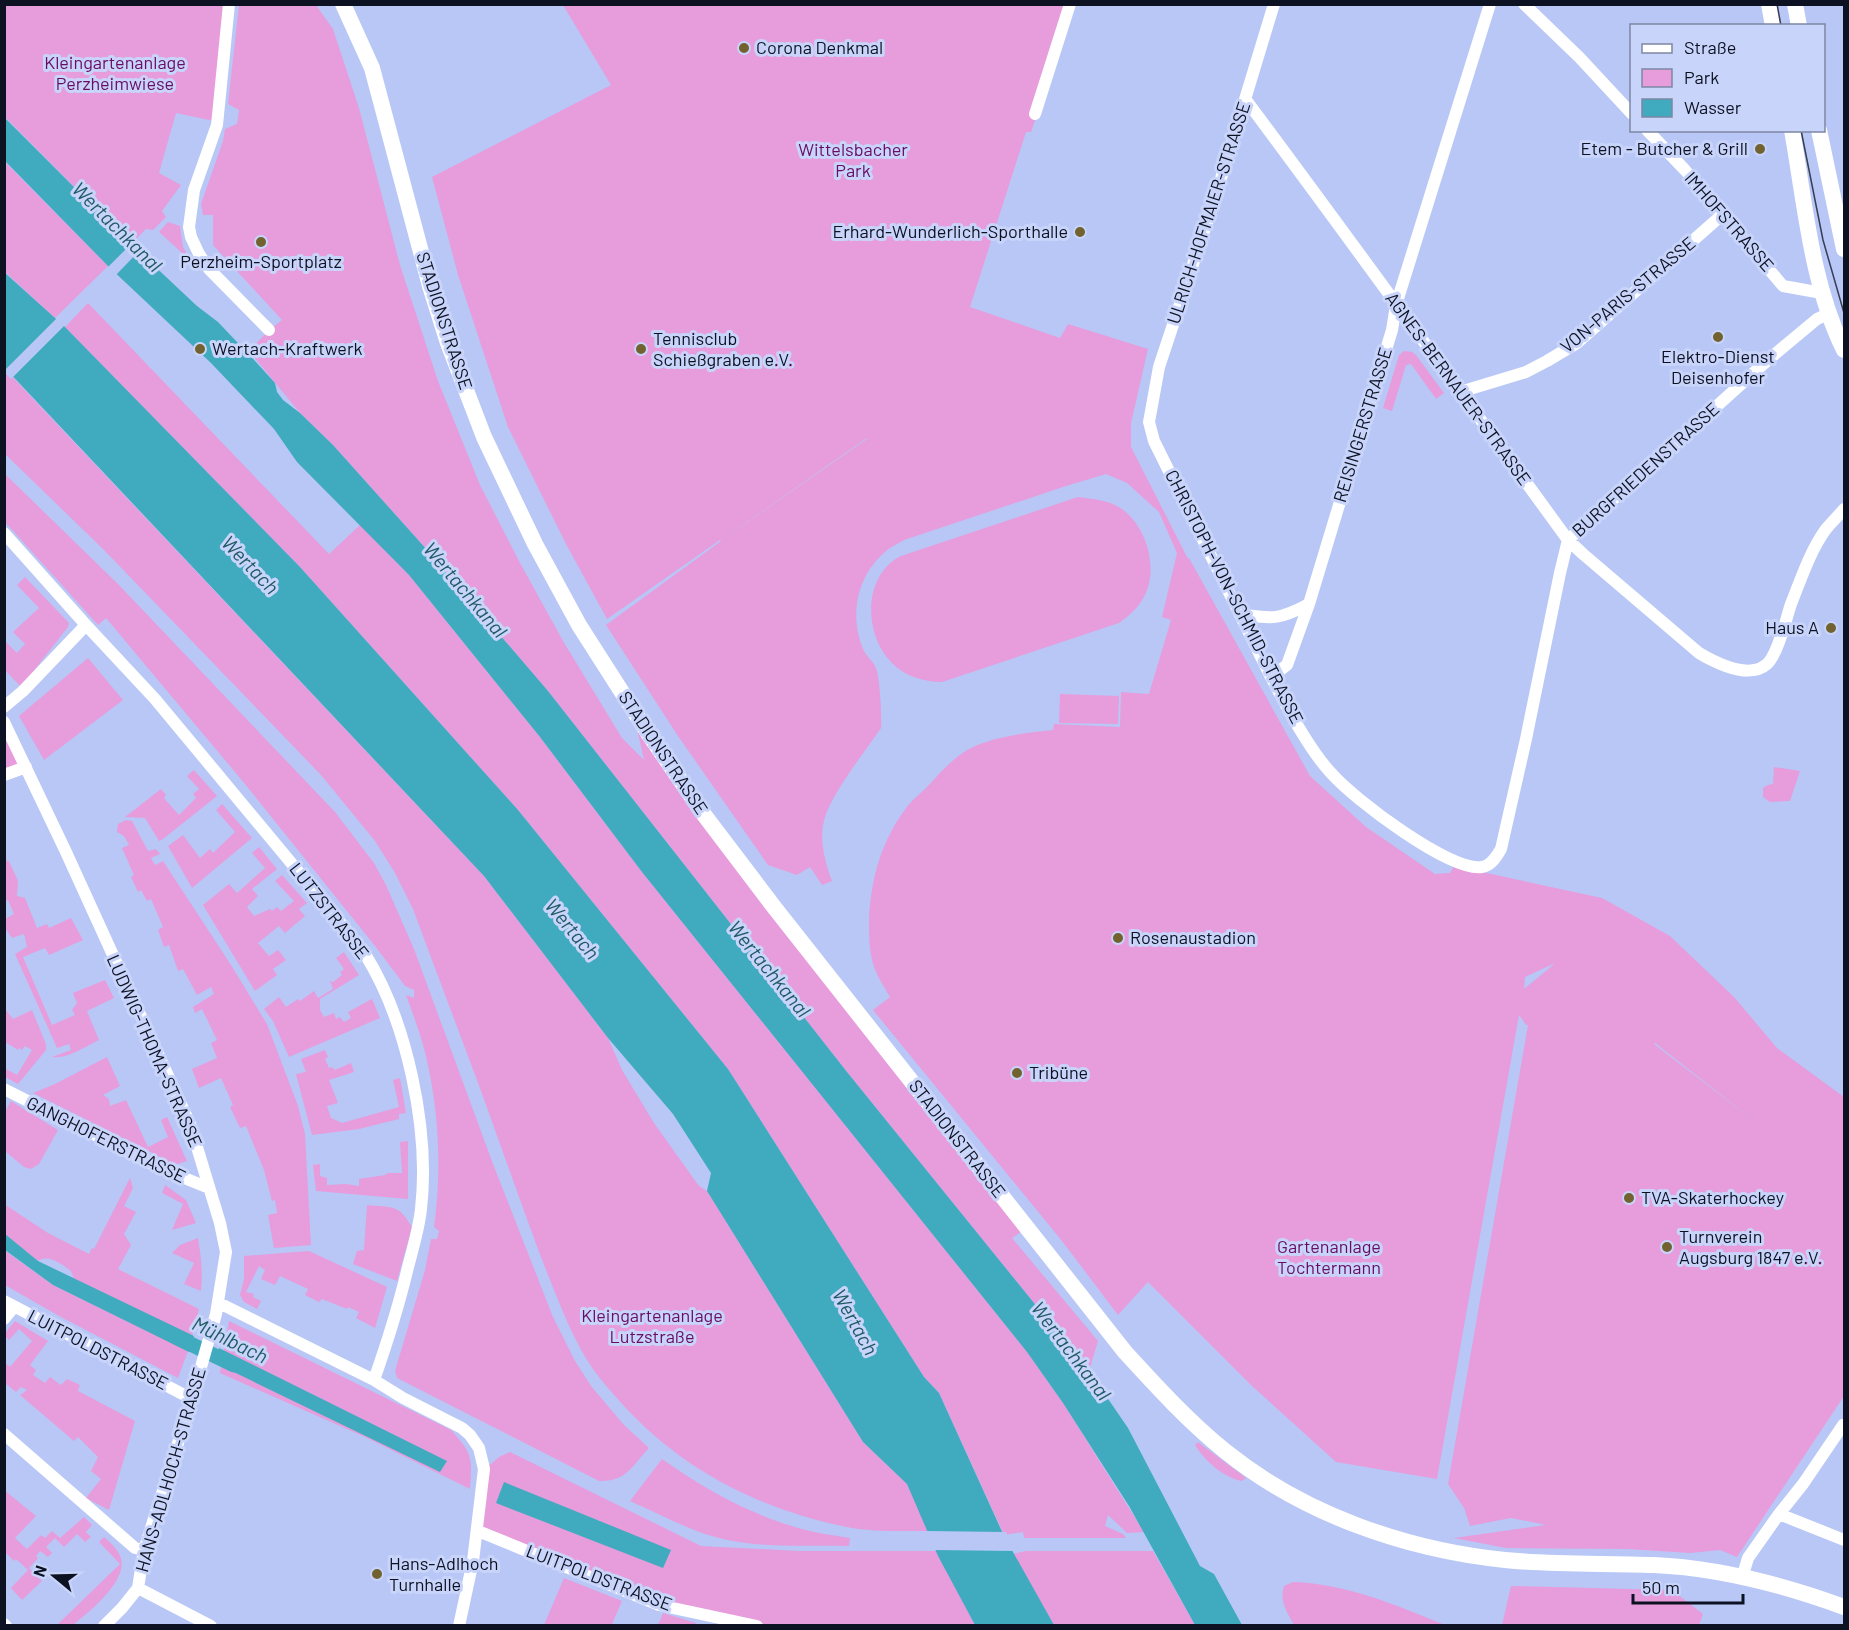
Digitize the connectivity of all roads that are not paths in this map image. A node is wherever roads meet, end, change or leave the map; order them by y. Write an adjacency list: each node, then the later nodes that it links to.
1 (229, 4): 22 (street)
2 (343, 4): 51 (street, STADIONSTRASSE)
3 (1070, 4): 13 (street)
4 (1274, 4): 11 (street, ULRICH-HOFMAIER-STRASSE)
5 (1490, 4): 20 (street, REISINGERSTRASSE)
6 (1524, 4): 12 (street)
7 (1769, 4): 9 (street)
8 (1795, 4): 10 (street)
9 (1773, 24)
10 (1799, 24)
11 (1246, 100): 20 (street, AGNES-BERNAUER-STRASSE); 25 (street, ULRICH-HOFMAIER-STRASSE)
12 (1630, 112)
13 (1035, 114)
14 (1649, 132): 17 (street, IMHOFSTRASSE)
15 (1792, 132): 19 (street)
16 (1819, 132): 18 (street)
17 (1723, 214): 19 (street, IMHOFSTRASSE); 24 (street, VON-PARIS-STRASSE)
18 (1845, 249)
19 (1822, 293): 21 (street)
20 (1396, 305): 24 (street, AGNES-BERNAUER-STRASSE); 29 (street, REISINGERSTRASSE)
21 (1828, 314): 23 (street); 28 (street, BURGFRIEDENSTRASSE)
22 (269, 330)
23 (1845, 350)
24 (1460, 392): 28 (street, AGNES-BERNAUER-STRASSE)
25 (1149, 422): 30 (street, CHRISTOPH-VON-SCHMID-STRASSE)
26 (1845, 508): 28 (street, AGNES-BERNAUER-STRASSE)
27 (4, 533): 31 (street, LUTZSTRASSE)
28 (1568, 540): 37 (street, BURGFRIEDENSTRASSE)
29 (1309, 604): 30 (street); 32 (street, REISINGERSTRASSE)
30 (1240, 614): 32 (street, CHRISTOPH-VON-SCHMID-STRASSE)
31 (86, 625): 33 (street); 43 (street, LUTZSTRASSE)
32 (1271, 677): 37 (street, CHRISTOPH-VON-SCHMID-STRASSE)
33 (4, 707)
34 (4, 722): 35 (street, LUDWIG-THOMA-STRASSE)
35 (26, 767): 36 (street); 39 (street, LUDWIG-THOMA-STRASSE)
36 (4, 775)
37 (1501, 849)
38 (4, 1089): 39 (street, GANGHOFERSTRASSE)
39 (209, 1188): 40 (street, LUDWIG-THOMA-STRASSE)
40 (219, 1303): 43 (street); 44 (street, HANS-ADLHOCH-STRASSE)
41 (9, 1304): 42 (street); 44 (street, LUITPOLDSTRASSE)
42 (4, 1319)
43 (374, 1380): 48 (street)
44 (192, 1399): 50 (street, HANS-ADLHOCH-STRASSE)
45 (1843, 1428): 47 (street)
46 (4, 1434): 50 (street)
47 (1779, 1514): 49 (street); 51 (street)
48 (478, 1531): 56 (street); 57 (street, LUITPOLDSTRASSE)
49 (1845, 1540)
50 (144, 1550): 52 (street, HANS-ADLHOCH-STRASSE)
51 (1742, 1578): 53 (street, STADIONSTRASSE)
52 (138, 1588): 54 (street, HANS-ADLHOCH-STRASSE); 55 (street)
53 (1845, 1607)
54 (104, 1626)
55 (211, 1626)
56 (459, 1626)
57 (757, 1626)

